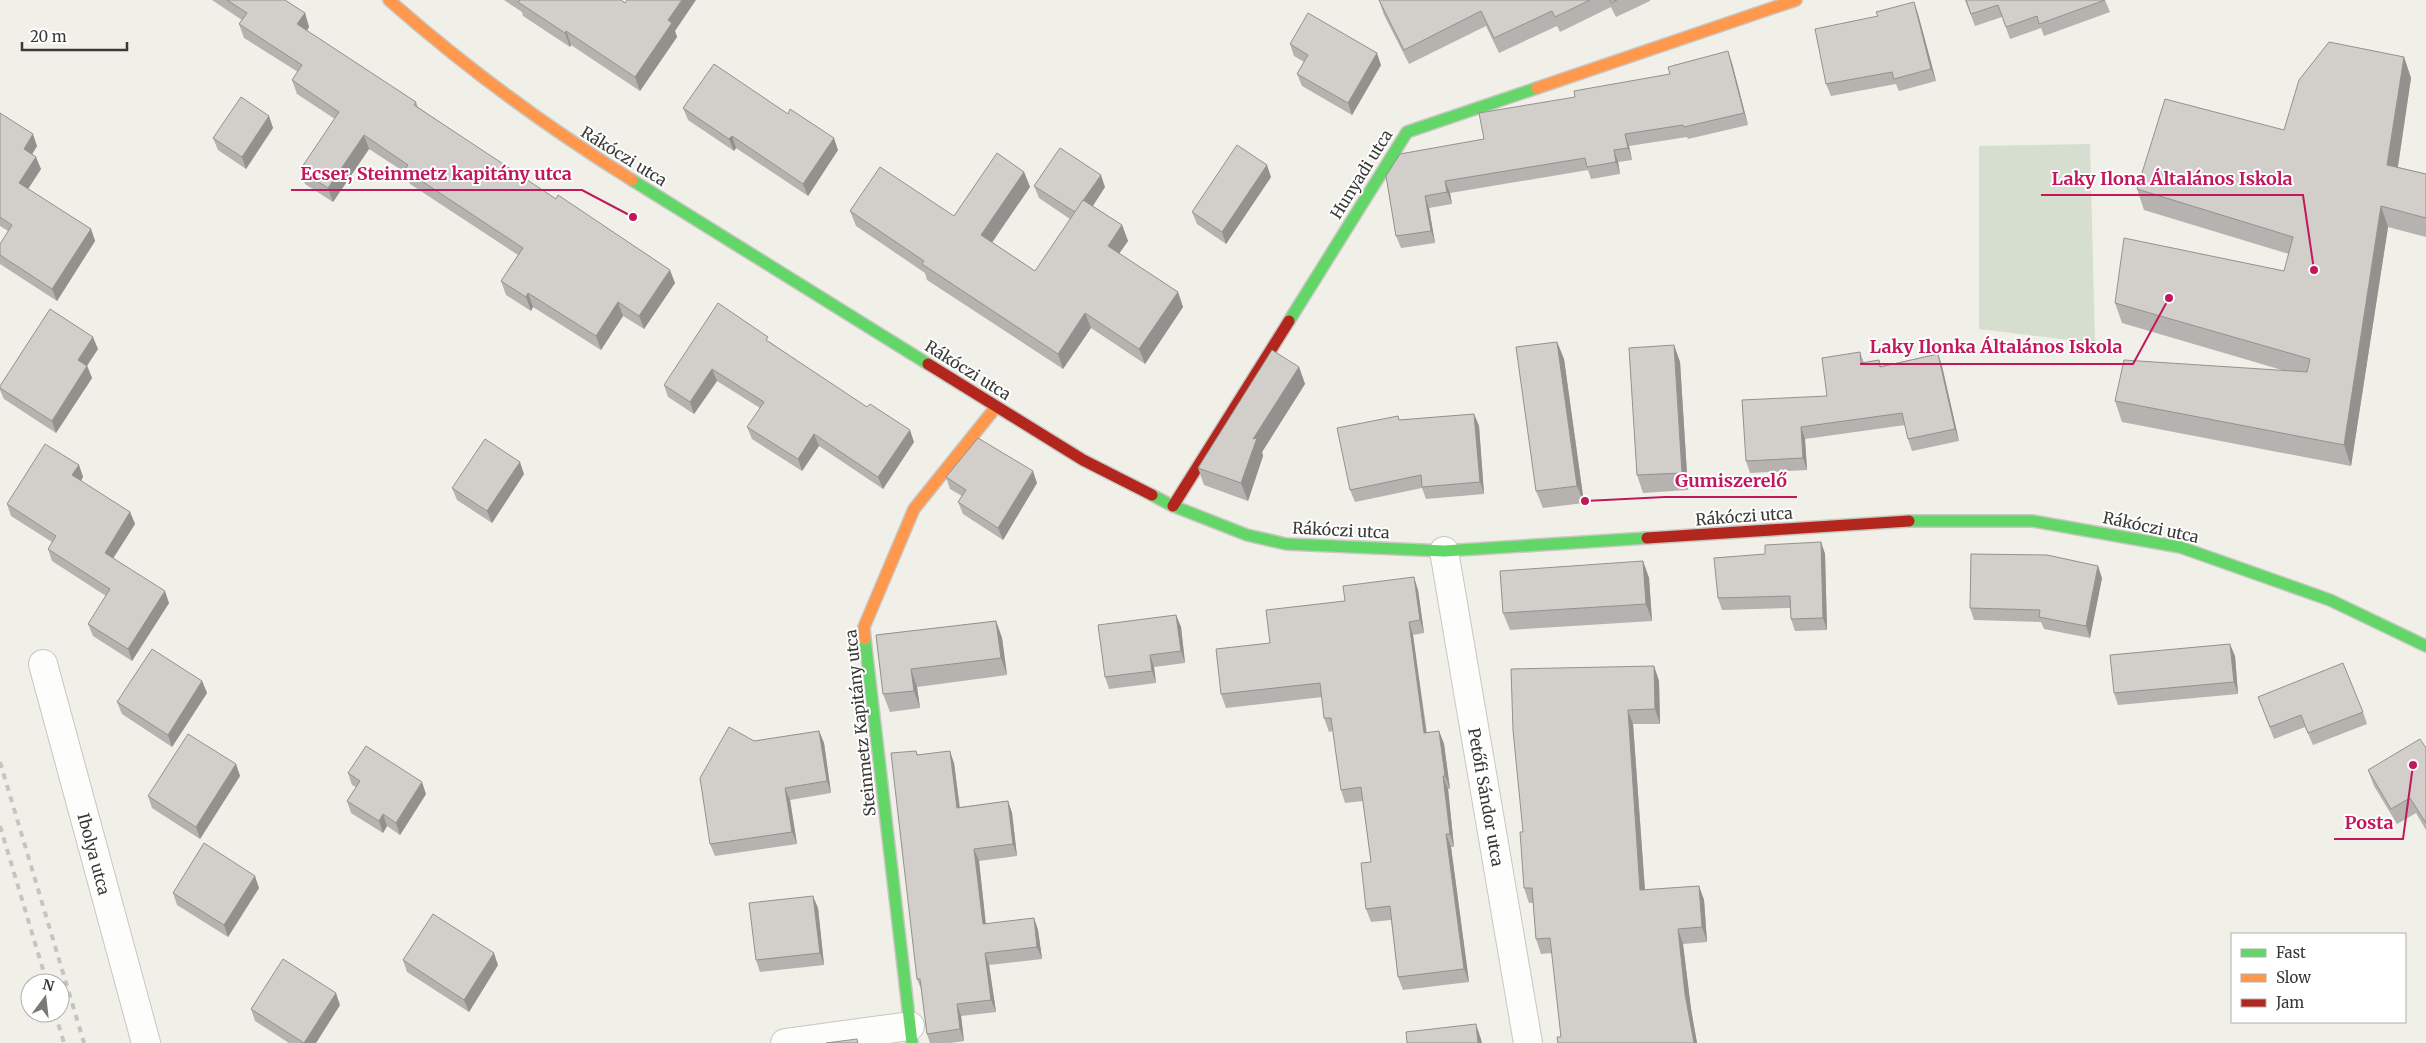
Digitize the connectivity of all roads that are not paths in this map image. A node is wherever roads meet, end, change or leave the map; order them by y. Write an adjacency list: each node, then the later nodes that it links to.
1 (389, 0): 3 (main road, Rákóczi utca)
2 (1796, 0): 4 (main road, Hunyadi utca)
3 (996, 407): 4 (main road, Rákóczi utca); 8 (main road, Steinmetz Kapitány utca)
4 (1173, 506): 5 (main road, Rákóczi utca)
5 (1444, 551): 6 (main road, Rákóczi utca); 11 (street, Petőfi Sándor utca)
6 (2426, 646)
7 (43, 664): 9 (street, Ibolya utca)
8 (911, 1034): 10 (street)
9 (146, 1043)
10 (785, 1043)
11 (1528, 1043)

